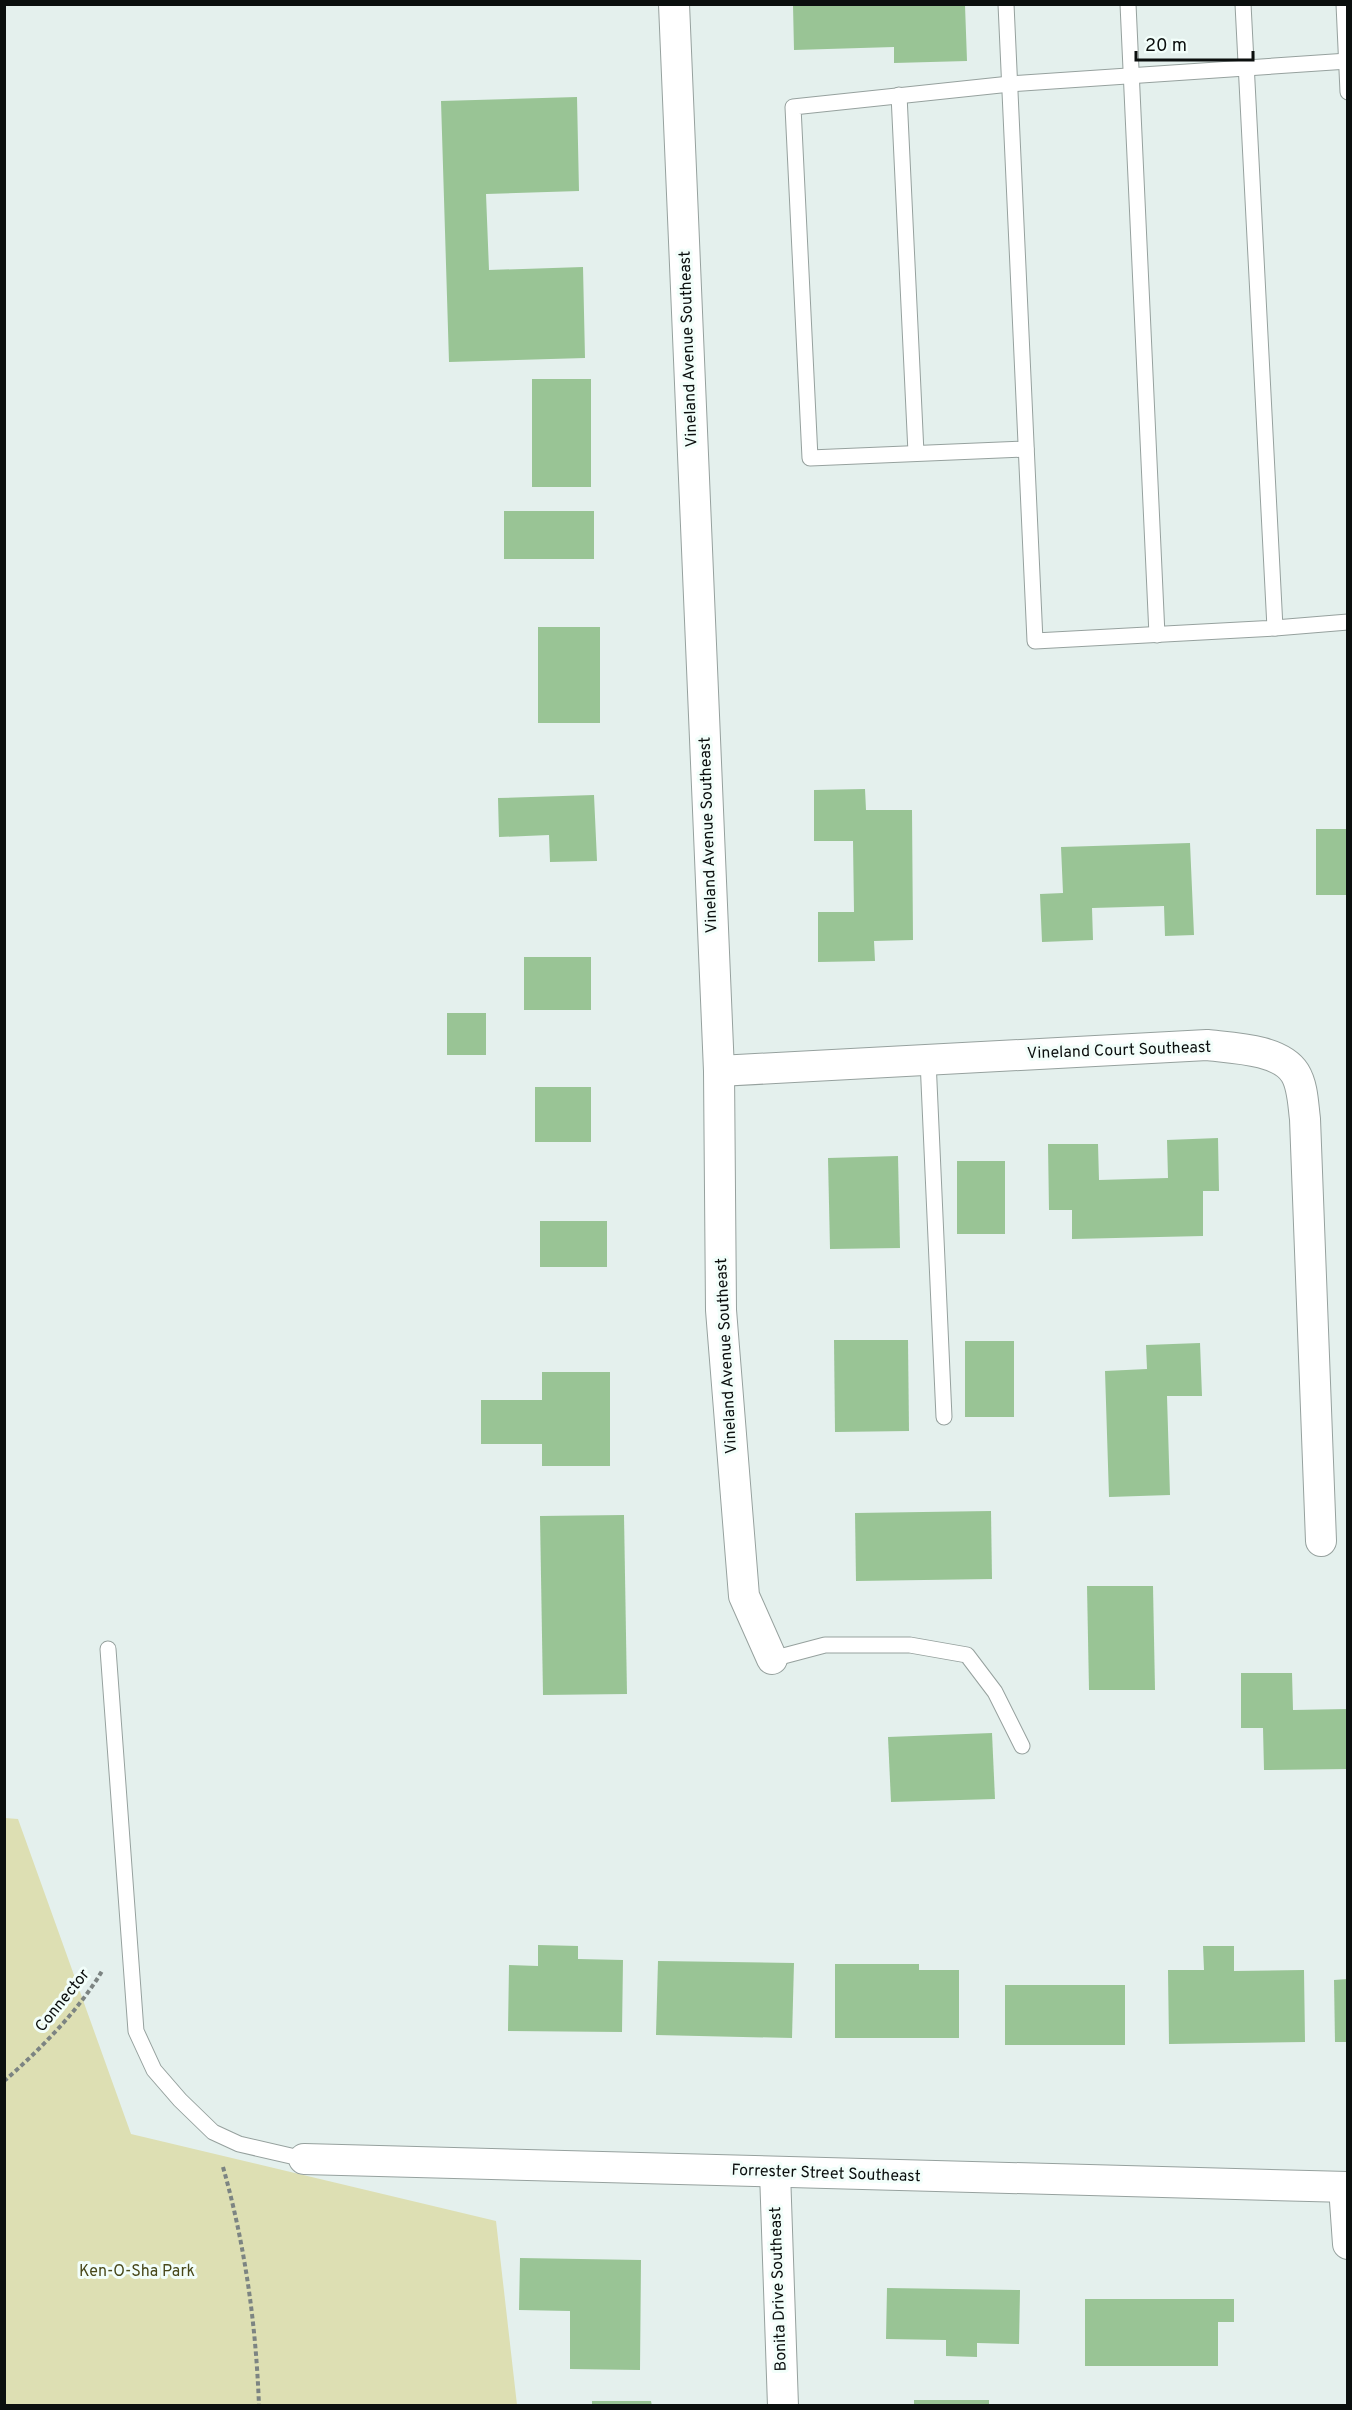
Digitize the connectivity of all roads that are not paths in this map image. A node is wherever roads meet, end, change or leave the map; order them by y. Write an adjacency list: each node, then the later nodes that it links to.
1 (674, 4): 18 (street, Vineland Avenue Southeast)
2 (1006, 4): 9 (lane)
3 (1128, 4): 8 (lane)
4 (1243, 4): 7 (lane)
5 (1344, 4): 6 (lane)
6 (1347, 61): 7 (lane); 10 (lane)
7 (1246, 67): 8 (lane); 15 (lane)
8 (1131, 75): 9 (lane); 16 (lane)
9 (1010, 84): 11 (lane); 12 (lane)
10 (1347, 92)
11 (899, 95): 13 (lane); 13 (lane)
12 (1026, 449): 13 (lane); 16 (lane)
13 (916, 453)
14 (1347, 622): 15 (lane)
15 (1275, 628): 16 (lane)
16 (1156, 635)
17 (928, 1060): 18 (street, Vineland Court Southeast); 19 (lane); 20 (street, Vineland Court Southeast)
18 (719, 1071): 22 (street, Vineland Avenue Southeast)
19 (944, 1417)
20 (1321, 1541)
21 (108, 1649): 24 (lane)
22 (772, 1659): 23 (lane)
23 (1022, 1746)
24 (304, 2159): 25 (street, Forrester Street Southeast)
25 (775, 2172): 26 (street, Forrester Street Southeast); 28 (street, Bonita Drive Southeast)
26 (1346, 2187): 27 (street)
27 (1347, 2244)
28 (783, 2406)

